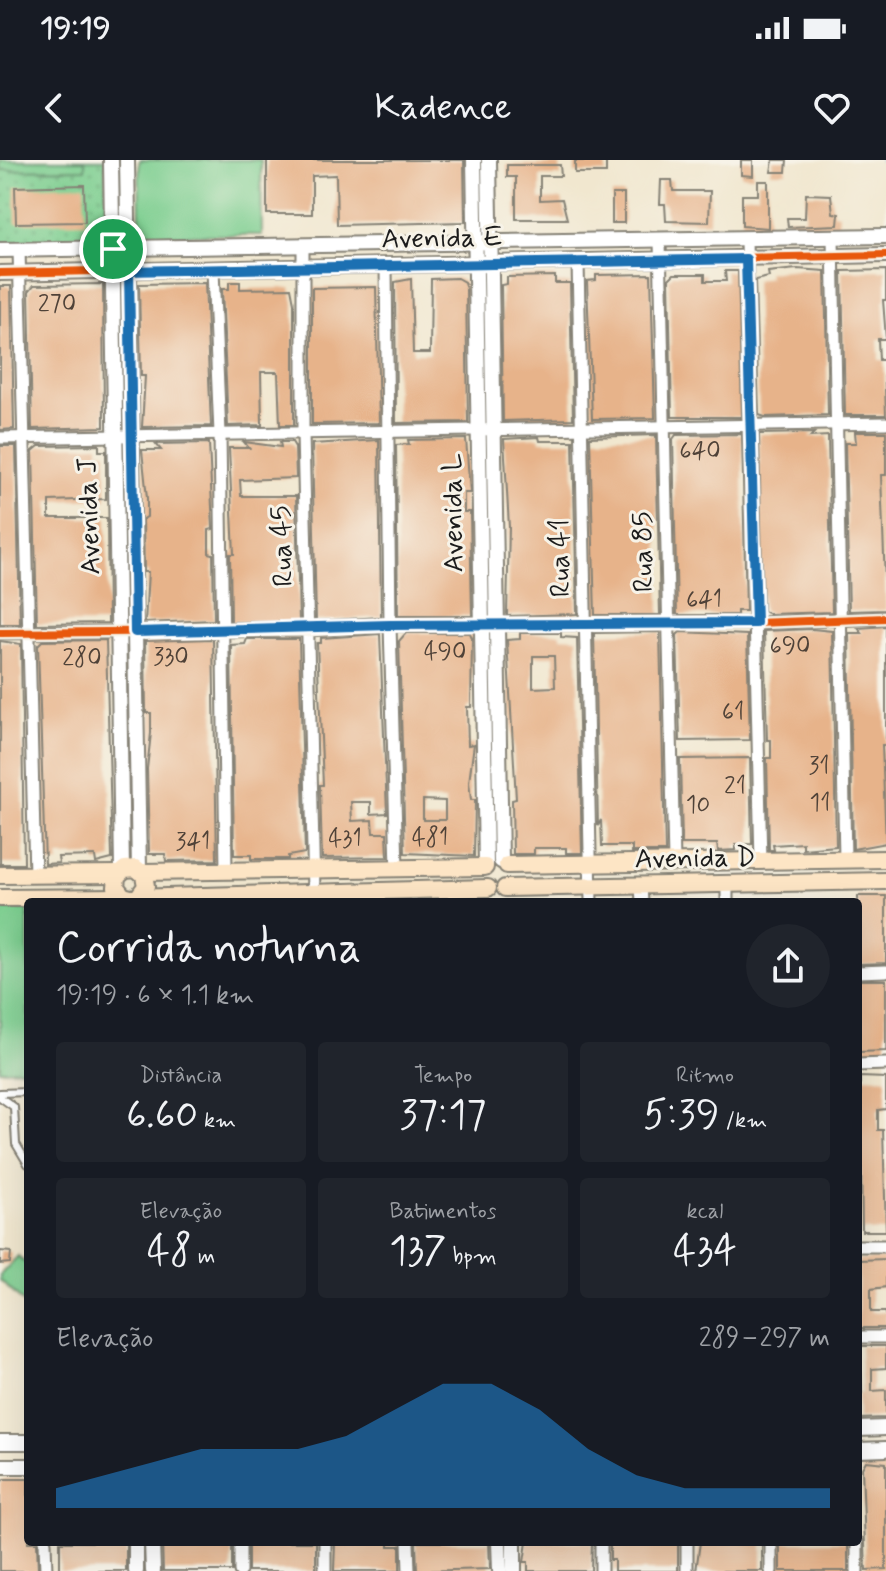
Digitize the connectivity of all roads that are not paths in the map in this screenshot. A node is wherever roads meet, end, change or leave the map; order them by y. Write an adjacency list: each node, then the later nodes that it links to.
1 (111, 160): 11 (street, Avenida J)
2 (127, 160): 12 (street, Avenida J)
3 (474, 160): 7 (street, Avenida L)
4 (489, 160): 7 (street, Avenida L)
5 (886, 236): 6 (street, Avenida E)
6 (833, 238): 9 (street, Avenida E); 16 (street)
7 (484, 241): 8 (street, Avenida E); 10 (street, Avenida E); 20 (street, Avenida L)
8 (660, 241): 9 (street, Avenida E); 18 (street, Rua 85)
9 (746, 241): 17 (street)
10 (303, 246): 12 (street, Avenida E); 22 (street, Rua 45)
11 (113, 249): 12 (street, Avenida E); 14 (street, Avenida E); 26 (street, Avenida J)
12 (129, 249): 24 (street, Avenida J)
13 (0, 250): 14 (street, Avenida E)
14 (19, 250): 25 (street)
15 (886, 255): 16 (street, Avenida E)
16 (831, 257): 17 (street, Avenida E); 28 (street)
17 (746, 259): 18 (street, Avenida E); 30 (street)
18 (663, 261): 19 (street, Avenida E); 31 (street, Rua 85)
19 (578, 262): 20 (street, Avenida E); 32 (street, Rua 41)
20 (483, 263): 21 (street, Avenida E); 33 (street, Avenida L)
21 (386, 266): 22 (street, Avenida E); 34 (street)
22 (304, 268): 23 (street, Avenida E); 36 (street, Rua 45)
23 (213, 270): 24 (street, Avenida E); 35 (street)
24 (129, 271): 26 (street, Avenida E); 40 (street, Avenida J)
25 (20, 272): 26 (street, Avenida E); 27 (street, Avenida E); 37 (street)
26 (114, 272): 39 (street, Avenida J)
27 (0, 273)
28 (837, 423): 29 (street); 30 (street); 41 (street)
29 (886, 423)
30 (752, 424): 31 (street); 43 (street)
31 (666, 426): 32 (street); 44 (street, Rua 85)
32 (583, 428): 33 (street); 46 (street, Rua 41)
33 (487, 429): 34 (street); 47 (street, Avenida L)
34 (389, 432): 36 (street); 45 (street)
35 (220, 434): 36 (street); 40 (street); 48 (street)
36 (303, 434): 49 (street, Rua 45)
37 (26, 437): 38 (street); 39 (street); 52 (street)
38 (0, 438)
39 (113, 438): 40 (street); 53 (street, Avenida J)
40 (131, 438): 50 (street, Avenida J)
41 (840, 618): 42 (street); 43 (street); 55 (street)
42 (886, 618)
43 (756, 623): 44 (street); 56 (street)
44 (670, 624): 46 (street); 57 (street, Rua 85)
45 (390, 625): 47 (street); 49 (street); 60 (street)
46 (586, 625): 47 (street); 59 (street, Rua 41)
47 (488, 627): 58 (street, Avenida L)
48 (221, 629): 49 (street); 50 (street); 62 (street)
49 (309, 630): 61 (street, Rua 45)
50 (135, 632): 53 (street); 63 (street, Avenida J)
51 (0, 633): 52 (street)
52 (27, 633): 53 (street); 65 (street)
53 (119, 633): 63 (street, Avenida J)
54 (886, 859): 55 (main road, Avenida D)
55 (845, 860): 56 (main road, Avenida D)
56 (761, 862): 57 (main road, Avenida D)
57 (674, 863): 59 (main road, Avenida D)
58 (494, 864): 59 (main road, Avenida D); 60 (main road, Avenida D); 68 (main road); 69 (main road)
59 (590, 864): 71 (street, Rua 41)
60 (397, 868): 61 (main road, Avenida D)
61 (313, 869): 62 (main road, Avenida D); 70 (street, Rua 45)
62 (226, 871): 63 (main road, Avenida D)
63 (130, 872): 65 (main road, Avenida D); 73 (main road); 73 (main road)
64 (0, 875): 65 (main road, Avenida D)
65 (35, 875)
66 (886, 881): 67 (main road, Avenida D)
67 (727, 884): 72 (main road, Avenida D); 75 (street)
68 (488, 888): 69 (main road, Avenida D); 70 (main road)
69 (505, 888): 71 (main road, Avenida D)
70 (314, 891): 73 (main road)
71 (591, 894): 72 (main road, Avenida D)
72 (642, 894)
73 (131, 897): 74 (main road)
74 (0, 898)
75 (727, 898)
76 (886, 971): 77 (street)
77 (862, 972)
78 (886, 1064): 79 (street)
79 (862, 1065)
80 (24, 1092): 81 (lane)
81 (0, 1095): 82 (lane)
82 (24, 1157)
83 (862, 1246): 84 (street)
84 (886, 1246)
85 (862, 1337): 86 (street)
86 (886, 1337)
87 (886, 1428): 88 (street)
88 (862, 1429)
89 (0, 1442): 90 (street)
90 (24, 1442)
91 (886, 1449): 92 (street)
92 (862, 1450)
93 (0, 1466): 94 (street)
94 (24, 1466)
95 (45, 1546): 107 (street)
96 (136, 1546): 108 (street)
97 (152, 1546): 109 (street)
98 (240, 1546): 110 (street)
99 (325, 1546): 111 (street)
100 (408, 1546): 112 (street)
101 (499, 1546): 113 (street)
102 (514, 1546): 114 (street)
103 (601, 1546): 115 (street)
104 (687, 1546): 116 (street)
105 (771, 1546): 117 (street)
106 (857, 1546): 118 (street)
107 (46, 1571)
108 (136, 1571)
109 (153, 1571)
110 (240, 1571)
111 (325, 1571)
112 (409, 1571)
113 (500, 1571)
114 (514, 1571)
115 (601, 1571)
116 (687, 1571)
117 (771, 1571)
118 (857, 1571)

